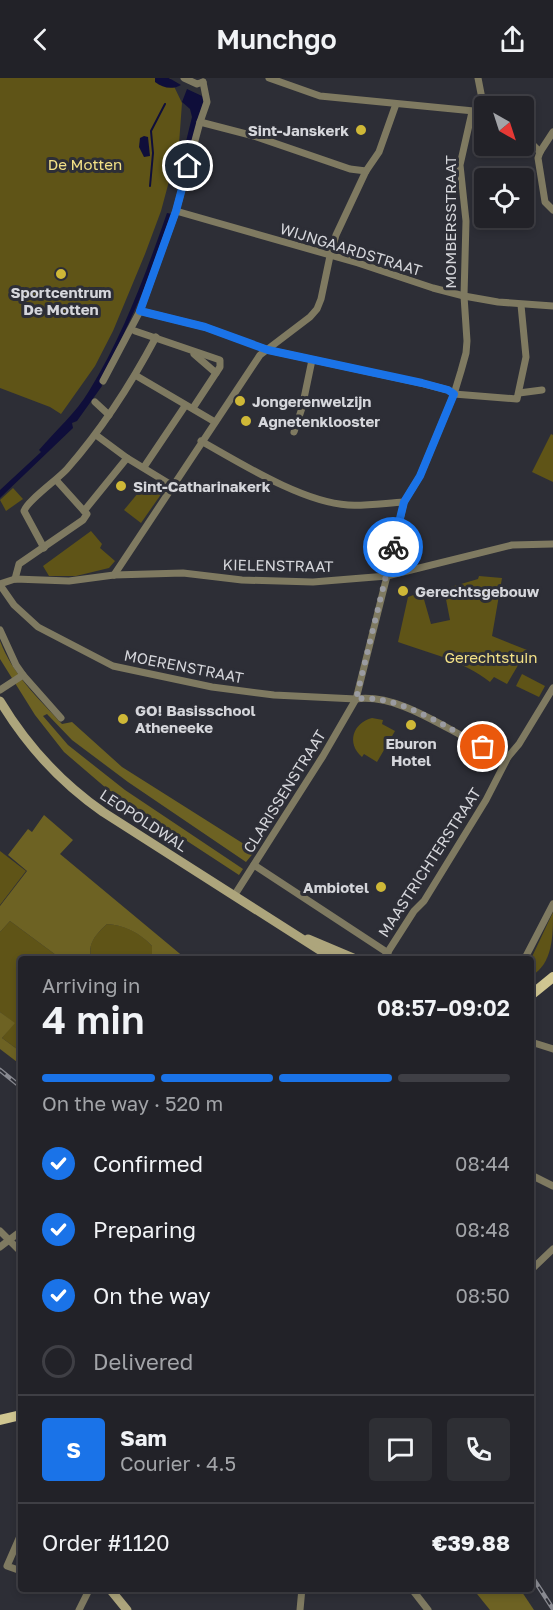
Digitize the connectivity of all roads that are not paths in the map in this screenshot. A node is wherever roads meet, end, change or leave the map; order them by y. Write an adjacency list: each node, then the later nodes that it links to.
1 (184, 78): 4 (street)
2 (269, 78): 6 (street)
3 (478, 78): 5 (street)
4 (206, 80): 8 (street)
5 (481, 96)
6 (396, 104): 7 (street); 12 (street)
7 (472, 112): 16 (street, MOMBERSSTRAAT)
8 (200, 122): 12 (street); 14 (street)
9 (553, 132): 11 (street)
10 (534, 146): 11 (street)
11 (540, 152): 13 (street)
12 (366, 171): 15 (street)
13 (553, 210)
14 (176, 211): 15 (street, WIJNGAARDSTRAAT); 19 (street)
15 (330, 256): 16 (street, WIJNGAARDSTRAAT); 22 (street)
16 (464, 296): 17 (street, WIJNGAARDSTRAAT); 30 (street, MOMBERSSTRAAT)
17 (521, 305): 18 (street, WIJNGAARDSTRAAT); 29 (street)
18 (553, 306)
19 (140, 311): 22 (street); 27 (street)
20 (135, 332): 21 (street)
21 (156, 337): 23 (street); 26 (street)
22 (268, 350): 24 (street); 34 (street)
23 (193, 352): 25 (street); 25 (street)
24 (312, 360): 30 (street); 35 (street)
25 (216, 373): 32 (street)
26 (135, 375): 32 (street); 33 (street)
27 (103, 381)
28 (542, 390): 29 (street)
29 (519, 393): 30 (street)
30 (454, 394): 42 (street, MOMBERSSTRAAT)
31 (95, 402): 33 (street)
32 (189, 407): 34 (street); 39 (street)
33 (109, 415): 36 (street)
34 (215, 422): 37 (street)
35 (294, 432)
36 (96, 435): 38 (street); 40 (street)
37 (201, 441): 41 (street); 42 (street)
38 (127, 458): 39 (street); 43 (street)
39 (144, 467): 41 (street)
40 (57, 481): 43 (street); 45 (street)
41 (173, 486): 46 (street)
42 (404, 502): 47 (street, CLARISSENSTRAAT)
43 (84, 511): 45 (street)
44 (553, 544): 47 (street, KIELENSTRAAT)
45 (44, 548): 48 (street)
46 (114, 575): 47 (street, KIELENSTRAAT); 48 (street, KIELENSTRAAT)
47 (387, 576): 54 (street, CLARISSENSTRAAT)
48 (15, 579): 49 (street, KIELENSTRAAT)
49 (0, 585): 54 (street, MOERENSTRAAT)
50 (0, 630): 51 (street)
51 (23, 675): 53 (street); 56 (street)
52 (553, 688): 57 (street, MAASTRICHTERSTRAAT)
53 (0, 690)
54 (356, 699): 57 (street, MOERENSTRAAT); 58 (street, CLARISSENSTRAAT)
55 (0, 701): 59 (street, LEOPOLDWAL)
56 (61, 718)
57 (508, 757): 64 (street, MAASTRICHTERSTRAAT)
58 (254, 865): 59 (street, CLARISSENSTRAAT); 64 (street)
59 (234, 896): 61 (street, LEOPOLDWAL)
60 (553, 904): 65 (street)
61 (297, 936): 62 (street, LEOPOLDWAL); 63 (street, LEOPOLDWAL)
62 (329, 956)
63 (348, 956)
64 (386, 956)
65 (526, 956)
66 (553, 977): 67 (main road)
67 (534, 993)
68 (534, 1043): 69 (street)
69 (553, 1049)
70 (534, 1176): 71 (street)
71 (553, 1186)
72 (0, 1231): 74 (street)
73 (18, 1234): 74 (street)
74 (9, 1241): 75 (street); 76 (street)
75 (0, 1247)
76 (18, 1249)
77 (552, 1254): 78 (street)
78 (534, 1268)
79 (18, 1415): 80 (main road)
80 (0, 1420)
81 (18, 1541): 82 (street)
82 (18, 1570)
83 (88, 1592): 87 (street)
84 (112, 1592): 88 (street)
85 (302, 1592): 89 (street)
86 (414, 1592): 90 (street)
87 (79, 1610)
88 (127, 1610)
89 (300, 1610)
90 (428, 1610)

